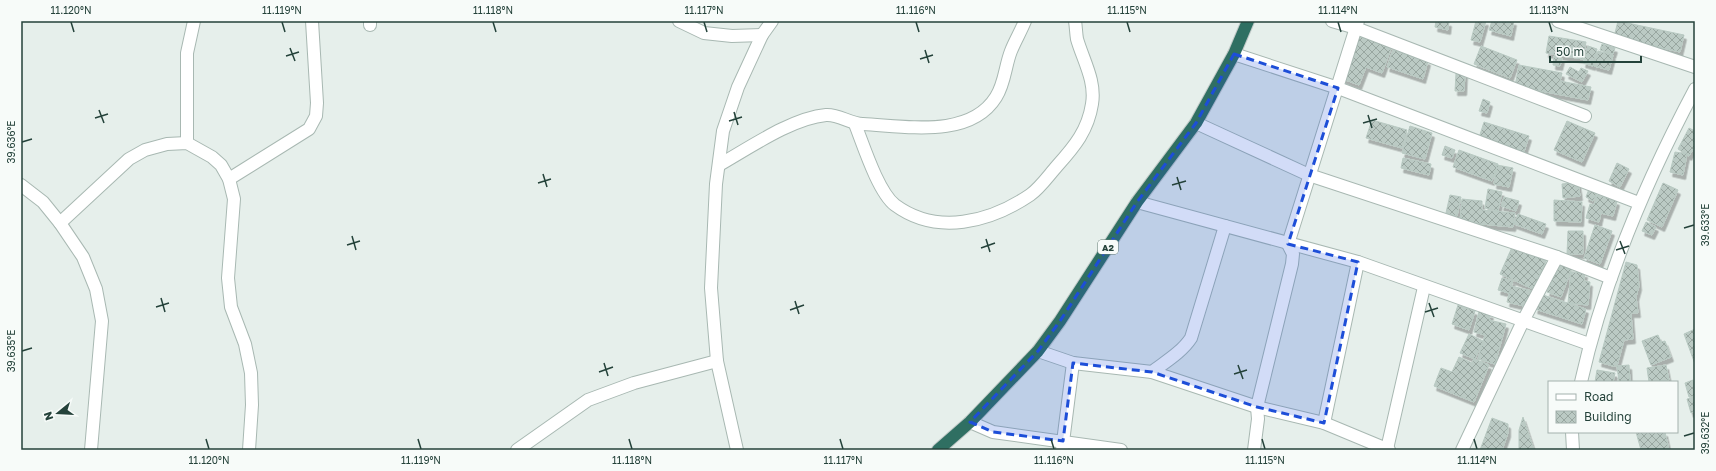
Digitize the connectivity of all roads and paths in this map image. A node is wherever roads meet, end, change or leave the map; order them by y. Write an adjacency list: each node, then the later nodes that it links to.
1 (194, 21): 19 (street)
2 (312, 21): 22 (street)
3 (679, 21): 11 (street)
4 (772, 21): 11 (street)
5 (1025, 21): 18 (street)
6 (1075, 21): 18 (street)
7 (1248, 21): 12 (highway, A2)
8 (1332, 21): 10 (street)
9 (1558, 21): 13 (street)
10 (1357, 25): 14 (street); 16 (street)
11 (762, 36): 20 (street)
12 (1234, 54): 14 (street); 17 (highway, A2)
13 (1695, 67)
14 (1338, 88): 21 (street); 25 (street)
15 (1695, 89): 25 (street)
16 (1585, 116)
17 (1196, 123): 21 (street); 24 (highway, A2)
18 (855, 124): 20 (street)
19 (187, 143): 22 (street); 26 (street)
20 (719, 165): 36 (street)
21 (1309, 175): 28 (street); 29 (street)
22 (229, 180): 47 (street)
23 (21, 185): 26 (street)
24 (1137, 202): 27 (street); 35 (highway, A2)
25 (1640, 203): 31 (street)
26 (60, 223): 46 (street)
27 (1225, 226): 28 (street); 38 (street)
28 (1288, 244): 30 (street); 40 (street)
29 (1557, 257): 31 (street); 33 (street)
30 (1358, 262): 32 (street); 42 (street)
31 (1612, 278): 34 (street)
32 (1424, 287): 33 (street); 45 (street)
33 (1523, 321): 34 (street); 53 (street)
34 (1589, 344): 39 (street)
35 (1038, 351): 37 (street); 41 (highway, A2)
36 (717, 361): 48 (street); 49 (street)
37 (1073, 363): 38 (street); 44 (street)
38 (1152, 372): 40 (street)
39 (1581, 381)
40 (1257, 407): 42 (street); 52 (street)
41 (970, 422): 44 (street); 50 (highway, A2)
42 (1324, 423): 45 (street)
43 (1572, 433): 54 (street)
44 (1063, 446): 51 (street)
45 (1388, 449)
46 (91, 450)
47 (249, 450)
48 (517, 450)
49 (737, 450)
50 (938, 450)
51 (1121, 450)
52 (1254, 450)
53 (1462, 450)
54 (1572, 450)

